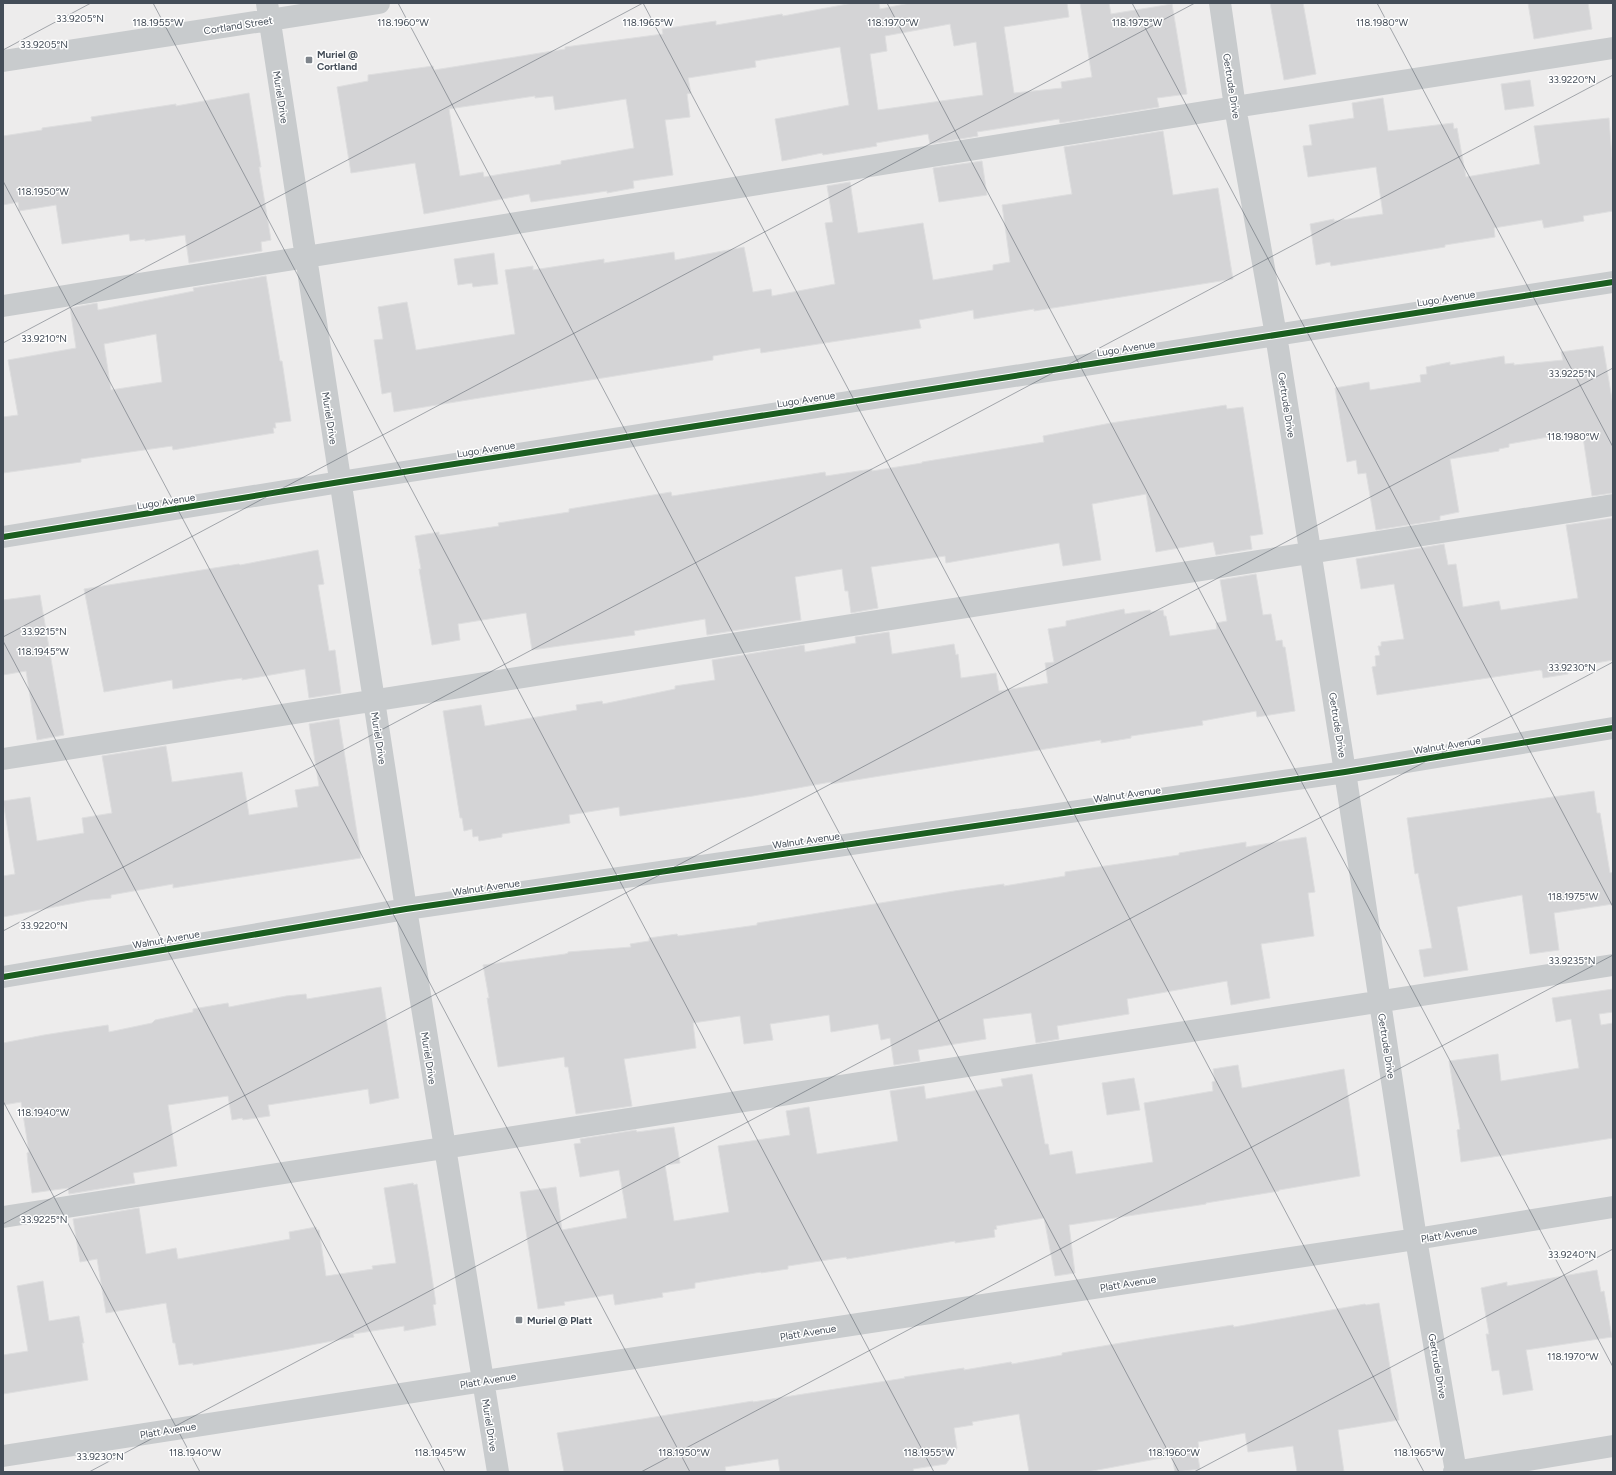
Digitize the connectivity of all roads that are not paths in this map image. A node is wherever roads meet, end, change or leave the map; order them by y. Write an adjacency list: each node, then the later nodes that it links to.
1 (379, 3): 3 (street, Cortland Street)
2 (1220, 3): 6 (street, Gertrude Drive)
3 (268, 12): 5 (street, Cortland Street); 7 (street, Muriel Drive)
4 (1613, 48): 6 (street)
5 (3, 61)
6 (1235, 107): 7 (street); 10 (street, Gertrude Drive)
7 (305, 256): 9 (street); 11 (street, Muriel Drive)
8 (1613, 282): 10 (street, Lugo Avenue)
9 (3, 306)
10 (1276, 335): 11 (street, Lugo Avenue); 14 (street, Gertrude Drive)
11 (340, 482): 13 (street, Lugo Avenue); 15 (street, Muriel Drive)
12 (1613, 504): 14 (street)
13 (3, 537)
14 (1310, 552): 15 (street); 18 (street, Gertrude Drive)
15 (373, 700): 17 (street); 19 (street, Muriel Drive)
16 (1613, 728): 18 (street, Walnut Avenue)
17 (3, 759)
18 (1346, 772): 19 (street, Walnut Avenue); 22 (street, Gertrude Drive)
19 (406, 909): 21 (street, Walnut Avenue); 23 (street, Muriel Drive)
20 (1613, 965): 22 (street)
21 (3, 977)
22 (1380, 1003): 23 (street); 26 (street, Gertrude Drive)
23 (444, 1147): 25 (street); 27 (street, Muriel Drive)
24 (1613, 1207): 26 (street, Platt Avenue)
25 (3, 1217)
26 (1416, 1239): 27 (street, Platt Avenue); 31 (street, Gertrude Drive)
27 (484, 1381): 29 (street, Platt Avenue); 30 (street, Muriel Drive)
28 (1613, 1446): 31 (street)
29 (3, 1456)
30 (498, 1472)
31 (1455, 1472)

